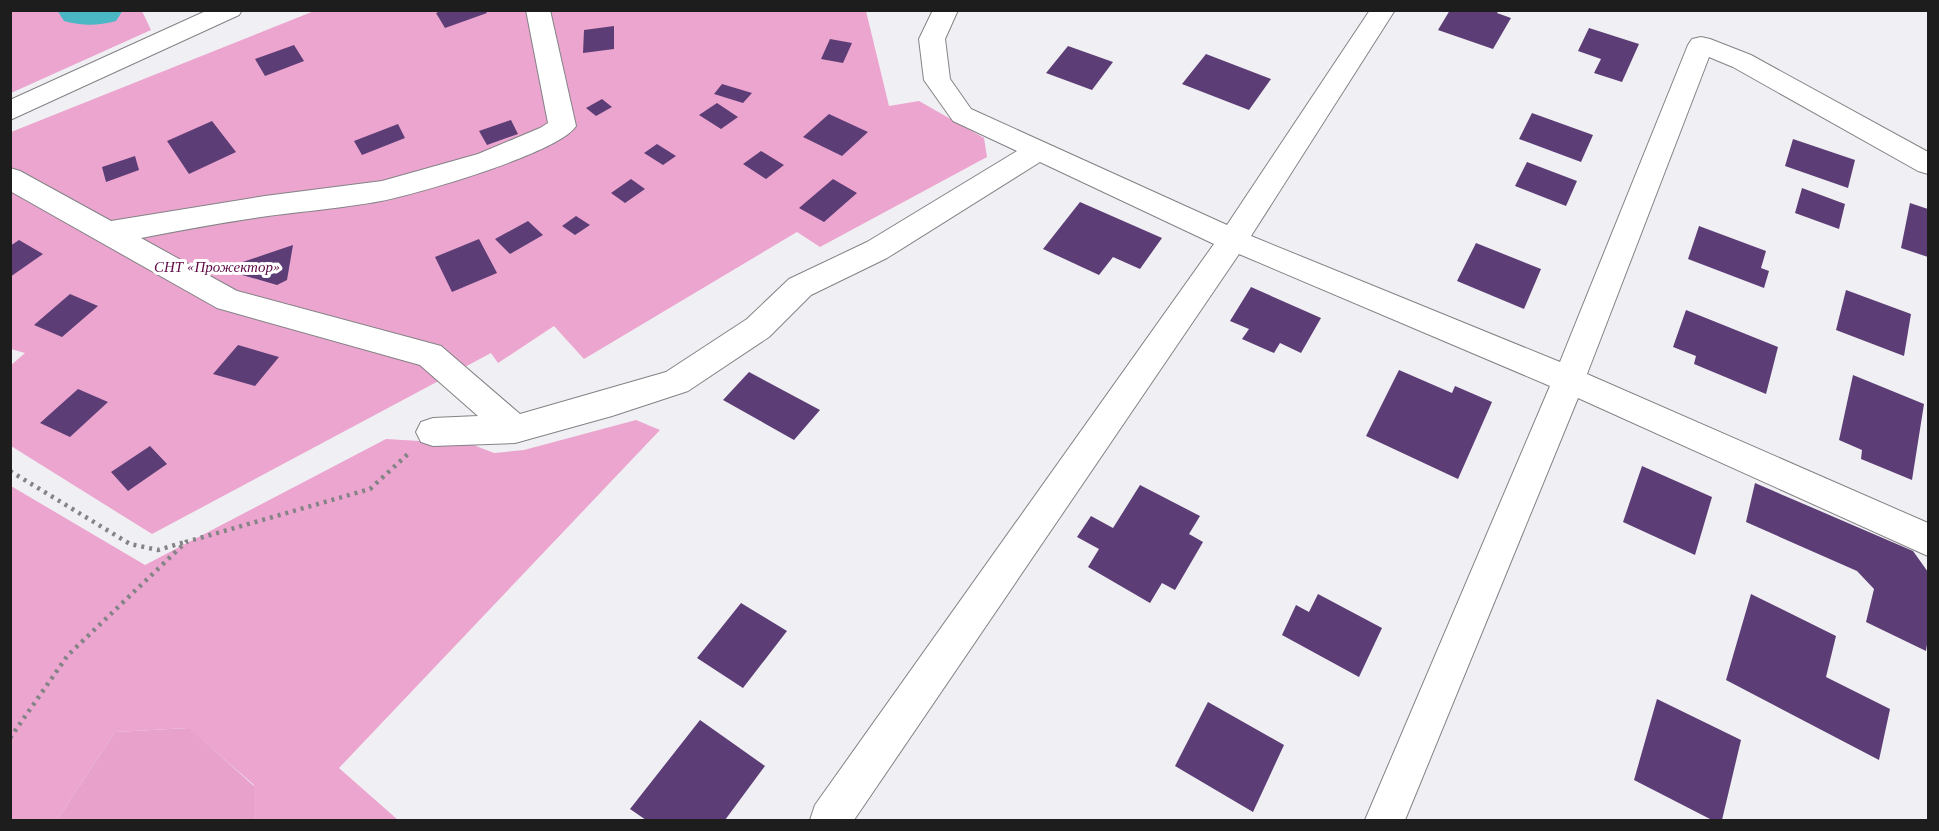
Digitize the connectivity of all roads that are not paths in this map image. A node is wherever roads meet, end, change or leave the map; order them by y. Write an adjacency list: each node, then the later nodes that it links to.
1 (230, 10): 5 (lane)
2 (538, 10): 9 (lane)
3 (946, 10): 6 (lane)
4 (1383, 10): 10 (lane)
5 (10, 111)
6 (1038, 151): 10 (lane); 12 (lane)
7 (1929, 164): 11 (lane)
8 (10, 178): 9 (lane)
9 (106, 233): 12 (lane)
10 (1233, 240): 11 (lane); 15 (lane)
11 (1569, 380): 14 (lane); 16 (lane)
12 (515, 429): 13 (lane)
13 (434, 432)
14 (1929, 540)
15 (830, 820)
16 (1385, 820)

